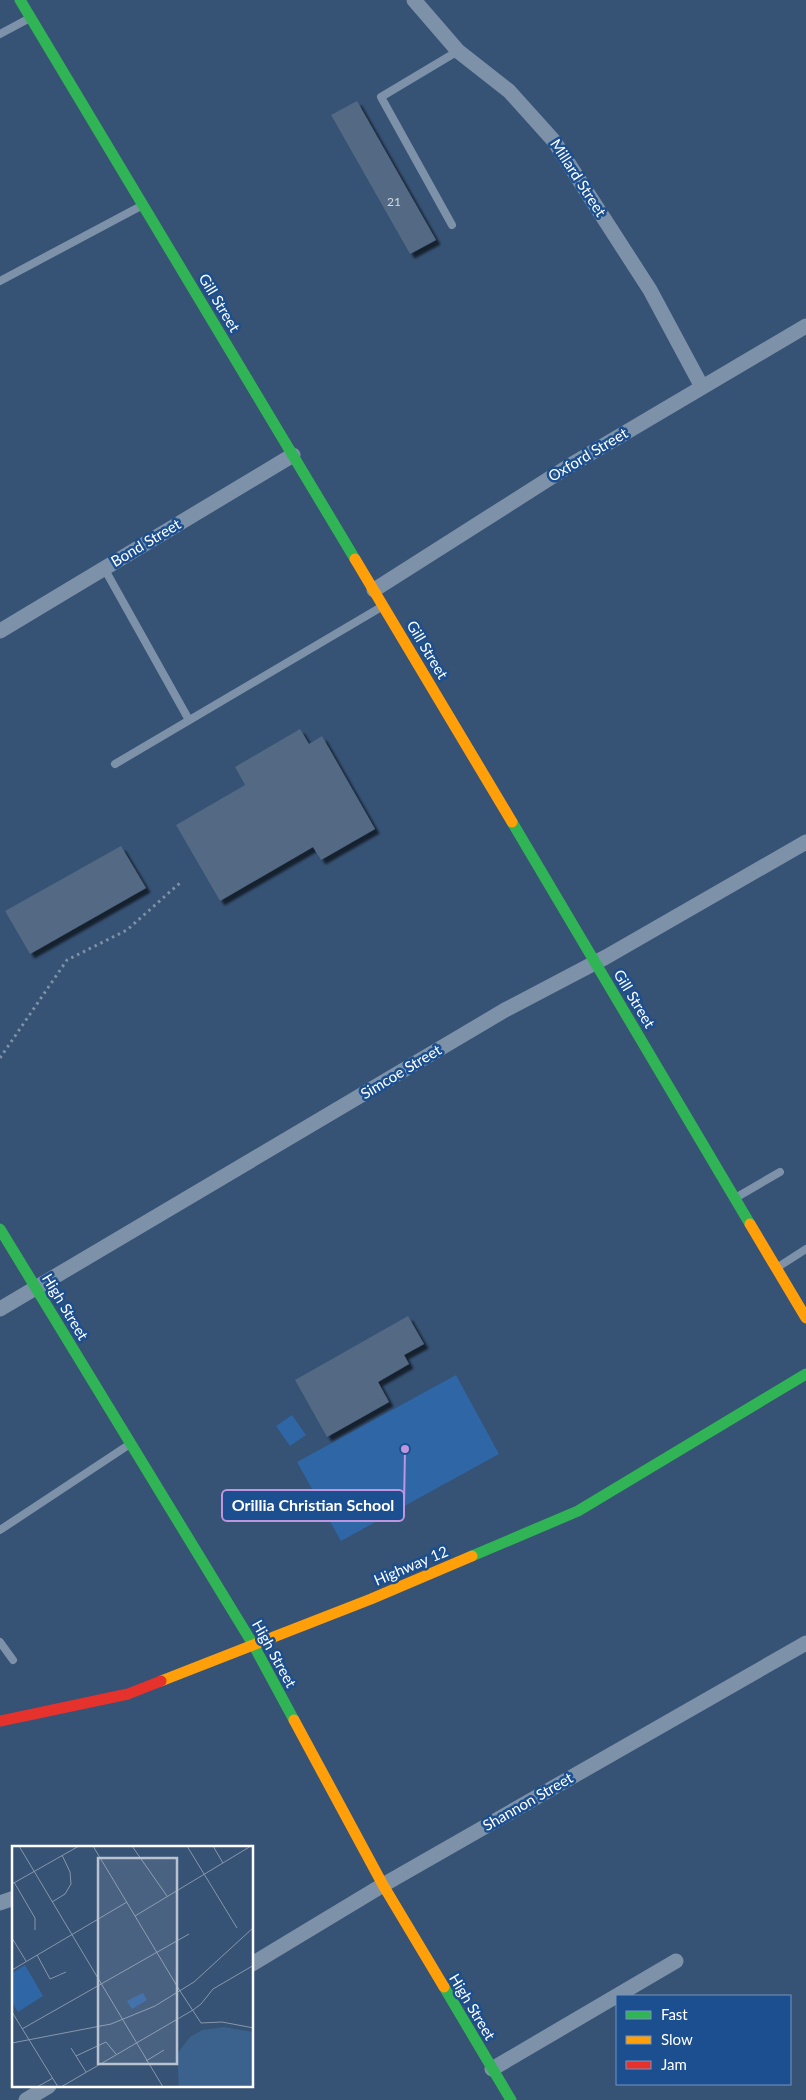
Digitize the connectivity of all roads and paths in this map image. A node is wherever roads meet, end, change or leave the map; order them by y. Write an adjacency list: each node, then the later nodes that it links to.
1 (20, 0): 3 (main road, Gill Street)
2 (414, 0): 5 (street, Millard Street)
3 (30, 18): 4 (lane); 6 (main road, Gill Street)
4 (0, 34)
5 (458, 51): 7 (lane); 10 (street, Millard Street)
6 (143, 206): 8 (lane); 11 (main road, Gill Street)
7 (452, 225)
8 (0, 281)
9 (806, 326): 10 (street, Oxford Street)
10 (702, 387): 13 (street, Oxford Street)
11 (293, 455): 12 (street, Bond Street); 13 (main road, Gill Street)
12 (104, 568): 15 (street, Bond Street); 16 (lane)
13 (374, 590): 14 (main road, Gill Street)
14 (383, 606): 16 (lane); 20 (main road, Gill Street)
15 (0, 631)
16 (189, 720): 17 (lane)
17 (115, 764)
18 (806, 842): 20 (street, Simcoe Street)
19 (181, 882): 21 (path)
20 (595, 962): 23 (main road, Gill Street); 27 (street, Simcoe Street)
21 (0, 1058)
22 (780, 1172): 23 (lane)
23 (735, 1198): 26 (main road, Gill Street)
24 (0, 1229): 27 (main road, High Street)
25 (806, 1250): 26 (lane)
26 (777, 1269): 29 (main road, Gill Street)
27 (36, 1288): 28 (street, Simcoe Street); 31 (main road, High Street)
28 (0, 1309)
29 (806, 1318)
30 (806, 1374): 35 (main road, Highway 12)
31 (130, 1444): 32 (lane); 35 (main road, High Street)
32 (0, 1530)
33 (0, 1643): 36 (lane)
34 (806, 1643): 38 (street, Shannon Street)
35 (254, 1646): 37 (main road, Highway 12); 38 (main road, High Street)
36 (12, 1660)
37 (0, 1721)
38 (383, 1885): 42 (street, Shannon Street); 45 (main road, High Street)
39 (12, 1899): 40 (street)
40 (0, 1903)
41 (676, 1961): 43 (street)
42 (254, 1963)
43 (618, 1995)
44 (616, 1996): 45 (street)
45 (492, 2069): 48 (main road, High Street)
46 (46, 2088): 47 (street)
47 (26, 2100)
48 (511, 2100)

